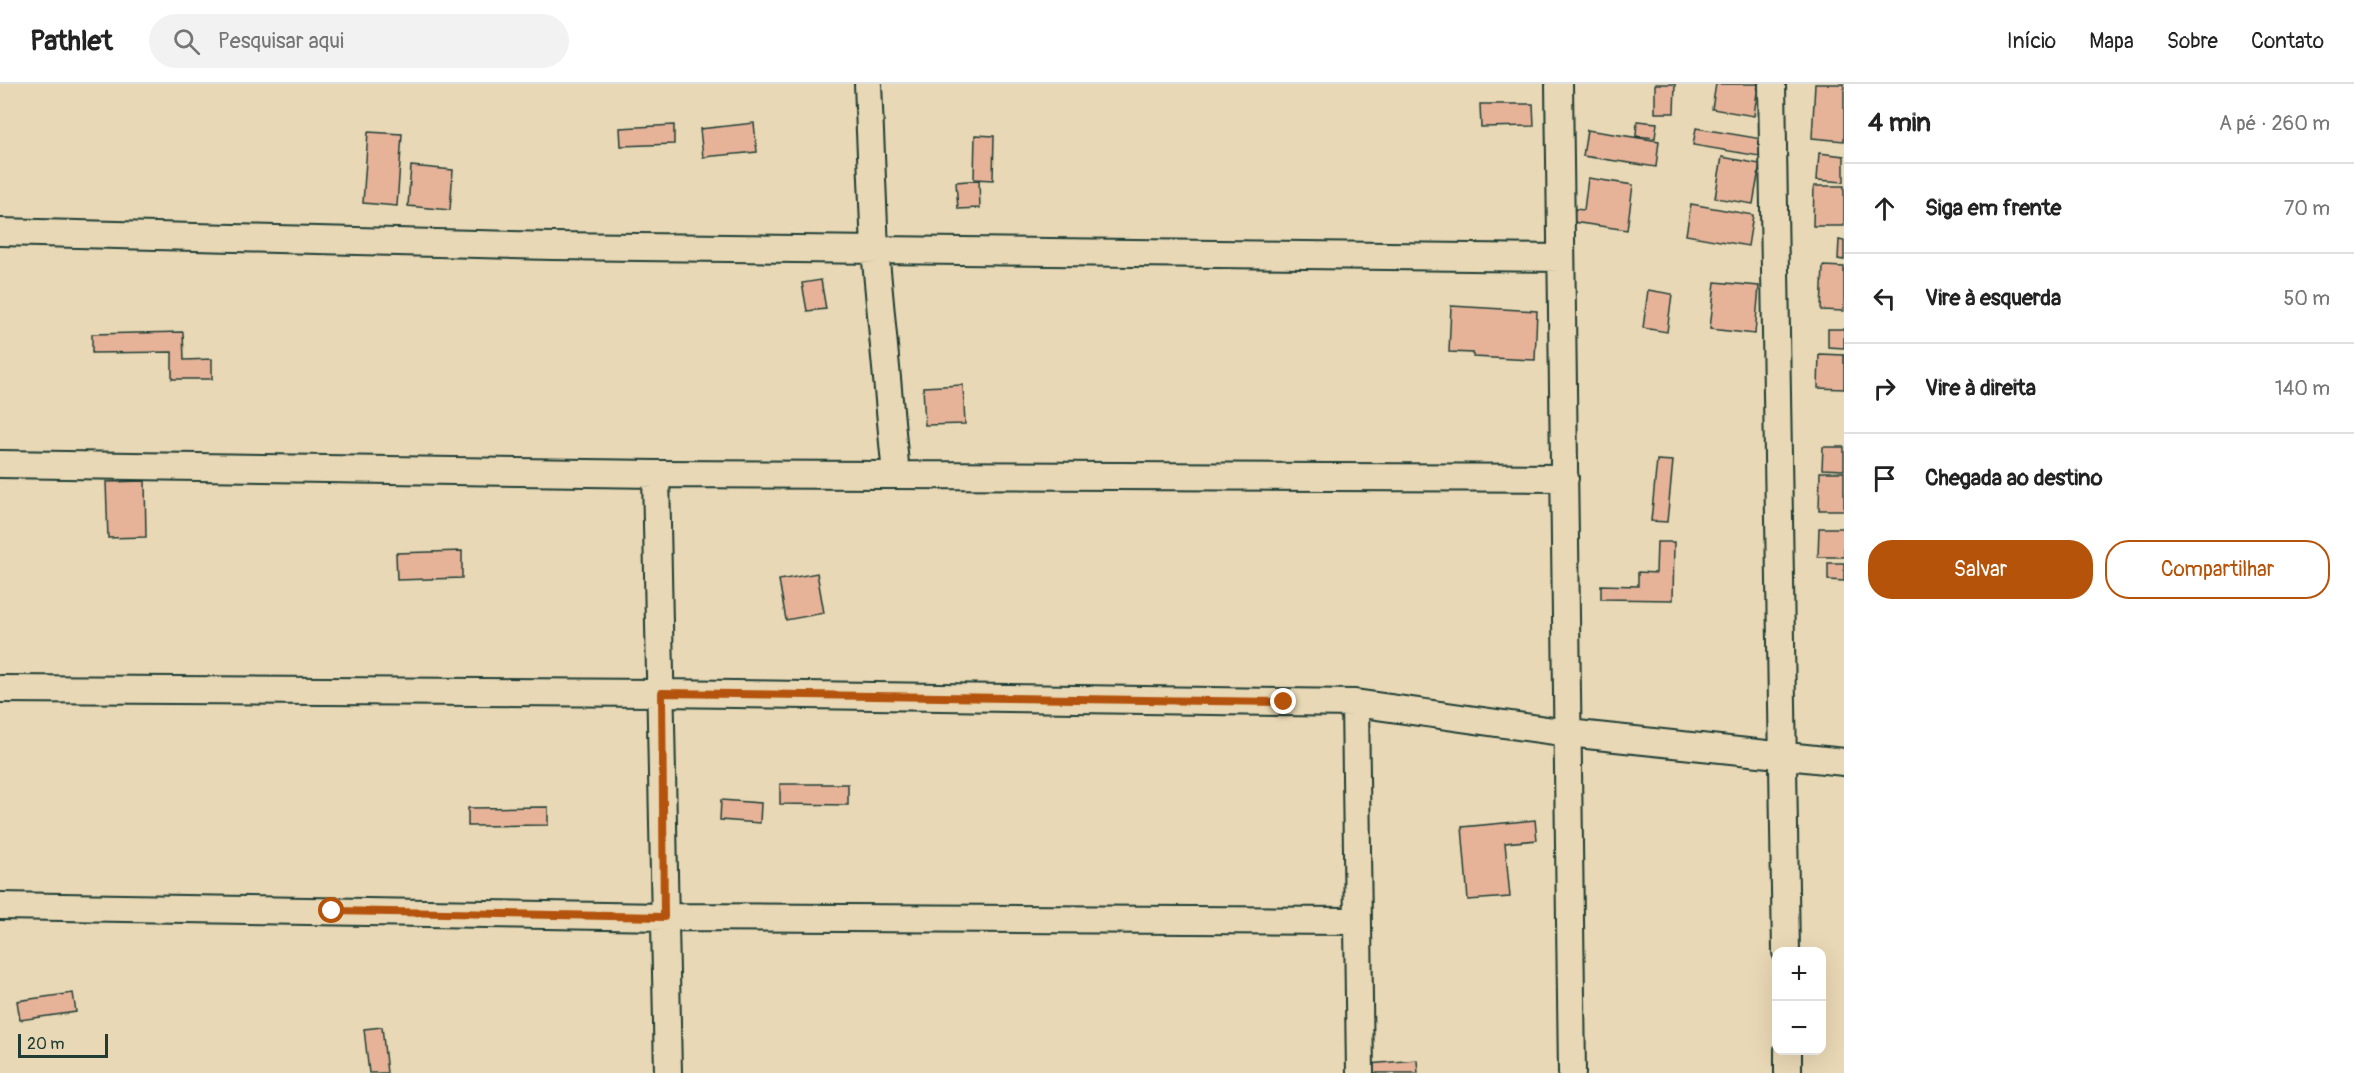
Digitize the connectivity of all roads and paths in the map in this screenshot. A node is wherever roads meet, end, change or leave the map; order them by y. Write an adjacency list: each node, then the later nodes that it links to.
1 (868, 84): 5 (street)
2 (1559, 84): 6 (street)
3 (1772, 84): 15 (street)
4 (0, 232): 5 (street)
5 (875, 250): 6 (street); 9 (street)
6 (1561, 258): 10 (street)
7 (0, 464): 8 (street)
8 (656, 474): 9 (street); 12 (street)
9 (896, 475): 10 (street)
10 (1565, 478): 14 (street)
11 (0, 689): 12 (street)
12 (662, 693): 13 (street); 18 (street)
13 (1355, 703): 14 (street); 19 (street)
14 (1568, 733): 15 (street); 24 (street)
15 (1783, 756): 16 (street); 20 (street)
16 (1844, 762)
17 (0, 906): 18 (street)
18 (664, 917): 19 (street); 22 (street)
19 (1358, 921): 23 (street)
20 (1786, 947)
21 (1788, 1055): 25 (street)
22 (668, 1073)
23 (1360, 1073)
24 (1572, 1073)
25 (1788, 1073)

